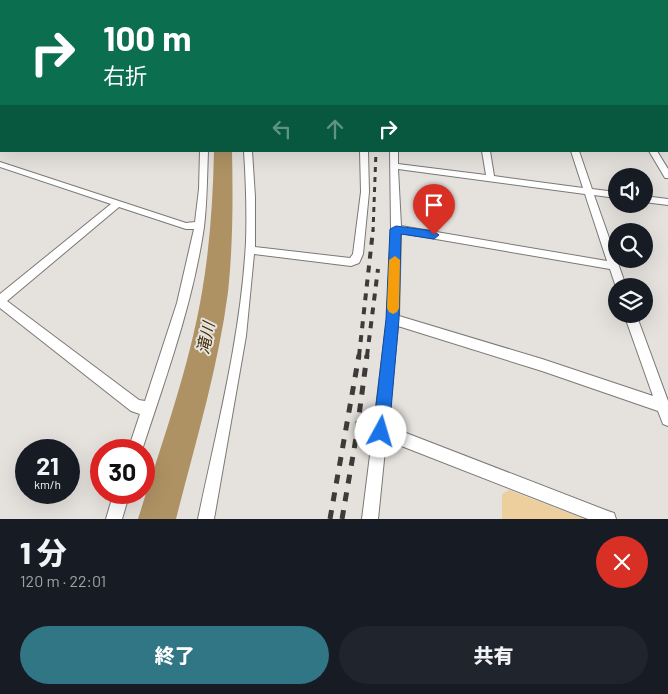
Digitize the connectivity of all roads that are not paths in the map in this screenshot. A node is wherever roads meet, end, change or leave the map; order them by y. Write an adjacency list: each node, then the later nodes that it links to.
1 (204, 152): 17 (street)
2 (248, 152): 20 (street)
3 (364, 152): 20 (street)
4 (394, 152): 9 (street)
5 (486, 152): 11 (street)
6 (575, 152): 12 (street)
7 (654, 152): 10 (street)
8 (0, 164): 16 (street)
9 (395, 166): 11 (street); 18 (street)
10 (668, 176)
11 (490, 178): 12 (street)
12 (588, 192): 13 (street); 19 (street)
13 (608, 194)
14 (653, 200): 15 (street)
15 (668, 202)
16 (118, 203): 17 (street); 22 (street)
17 (199, 225): 25 (street)
18 (396, 229): 21 (street); 23 (street)
19 (608, 249)
20 (250, 250): 31 (street)
21 (608, 265)
22 (0, 301): 25 (street)
23 (393, 319): 26 (street); 27 (street)
24 (633, 323): 26 (street)
25 (148, 409): 28 (street)
26 (667, 412)
27 (381, 432): 32 (street); 33 (street)
28 (138, 439)
29 (118, 504): 30 (street)
30 (114, 519)
31 (206, 519)
32 (370, 519)
33 (608, 519)

